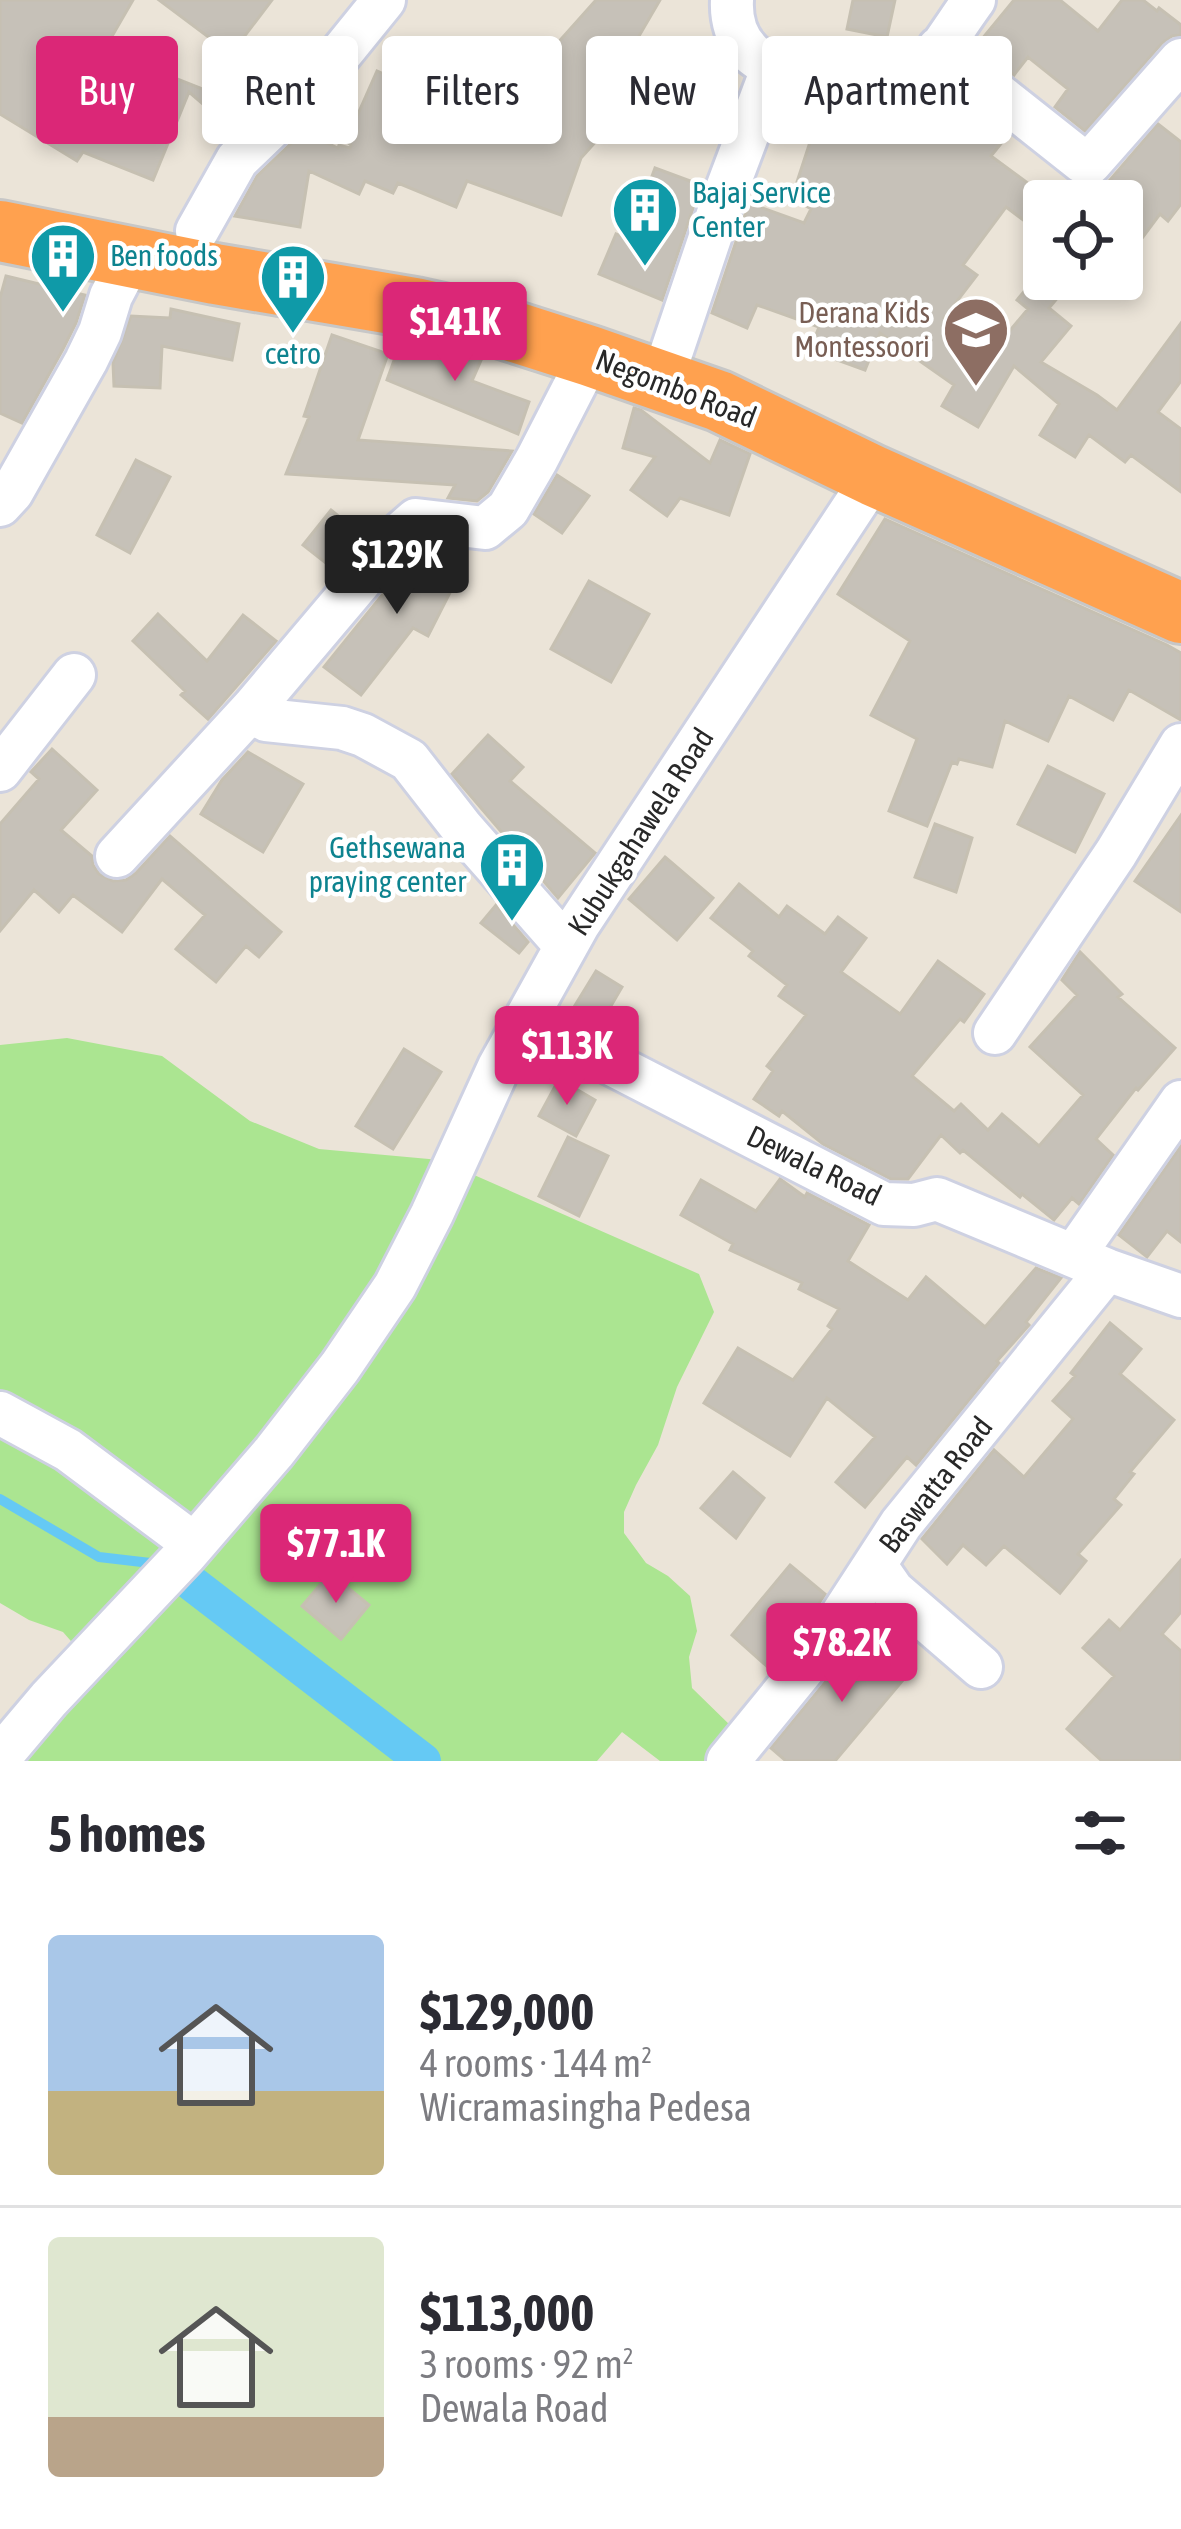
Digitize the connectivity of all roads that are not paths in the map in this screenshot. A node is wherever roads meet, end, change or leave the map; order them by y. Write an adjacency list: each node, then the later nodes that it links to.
1 (385, 0): 11 (street)
2 (732, 0): 5 (street)
3 (974, 0): 4 (street)
4 (948, 36)
5 (762, 60)
6 (1181, 60): 8 (street)
7 (762, 96): 14 (street)
8 (1012, 106)
9 (0, 188): 11 (highway, Negombo Road)
10 (0, 231): 12 (highway, Negombo Road)
11 (197, 232): 14 (highway, Negombo Road)
12 (131, 258): 13 (highway, Negombo Road); 16 (street)
13 (590, 356): 14 (highway, Negombo Road); 20 (street)
14 (669, 362): 15 (highway, Negombo Road); 17 (highway, Negombo Road)
15 (874, 476): 18 (highway, Negombo Road); 24 (street, Kubukgahawela Road)
16 (0, 505)
17 (1181, 572)
18 (1181, 613)
19 (74, 675): 22 (street)
20 (253, 708): 23 (street); 24 (street)
21 (1181, 745): 26 (street)
22 (0, 770)
23 (117, 856)
24 (566, 946): 25 (street, Kubukgahawela Road)
25 (526, 1017): 28 (street, Dewala Road); 31 (street, Kubukgahawela Road)
26 (995, 1033)
27 (1181, 1102): 28 (street, Baswatta Road)
28 (1090, 1262): 29 (street, Dewala Road); 32 (street, Baswatta Road)
29 (1181, 1297)
30 (0, 1413): 31 (street)
31 (190, 1549): 34 (street, Kubukgahawela Road)
32 (874, 1565): 33 (street); 35 (street, Baswatta Road)
33 (981, 1667)
34 (0, 1757)
35 (728, 1761)

